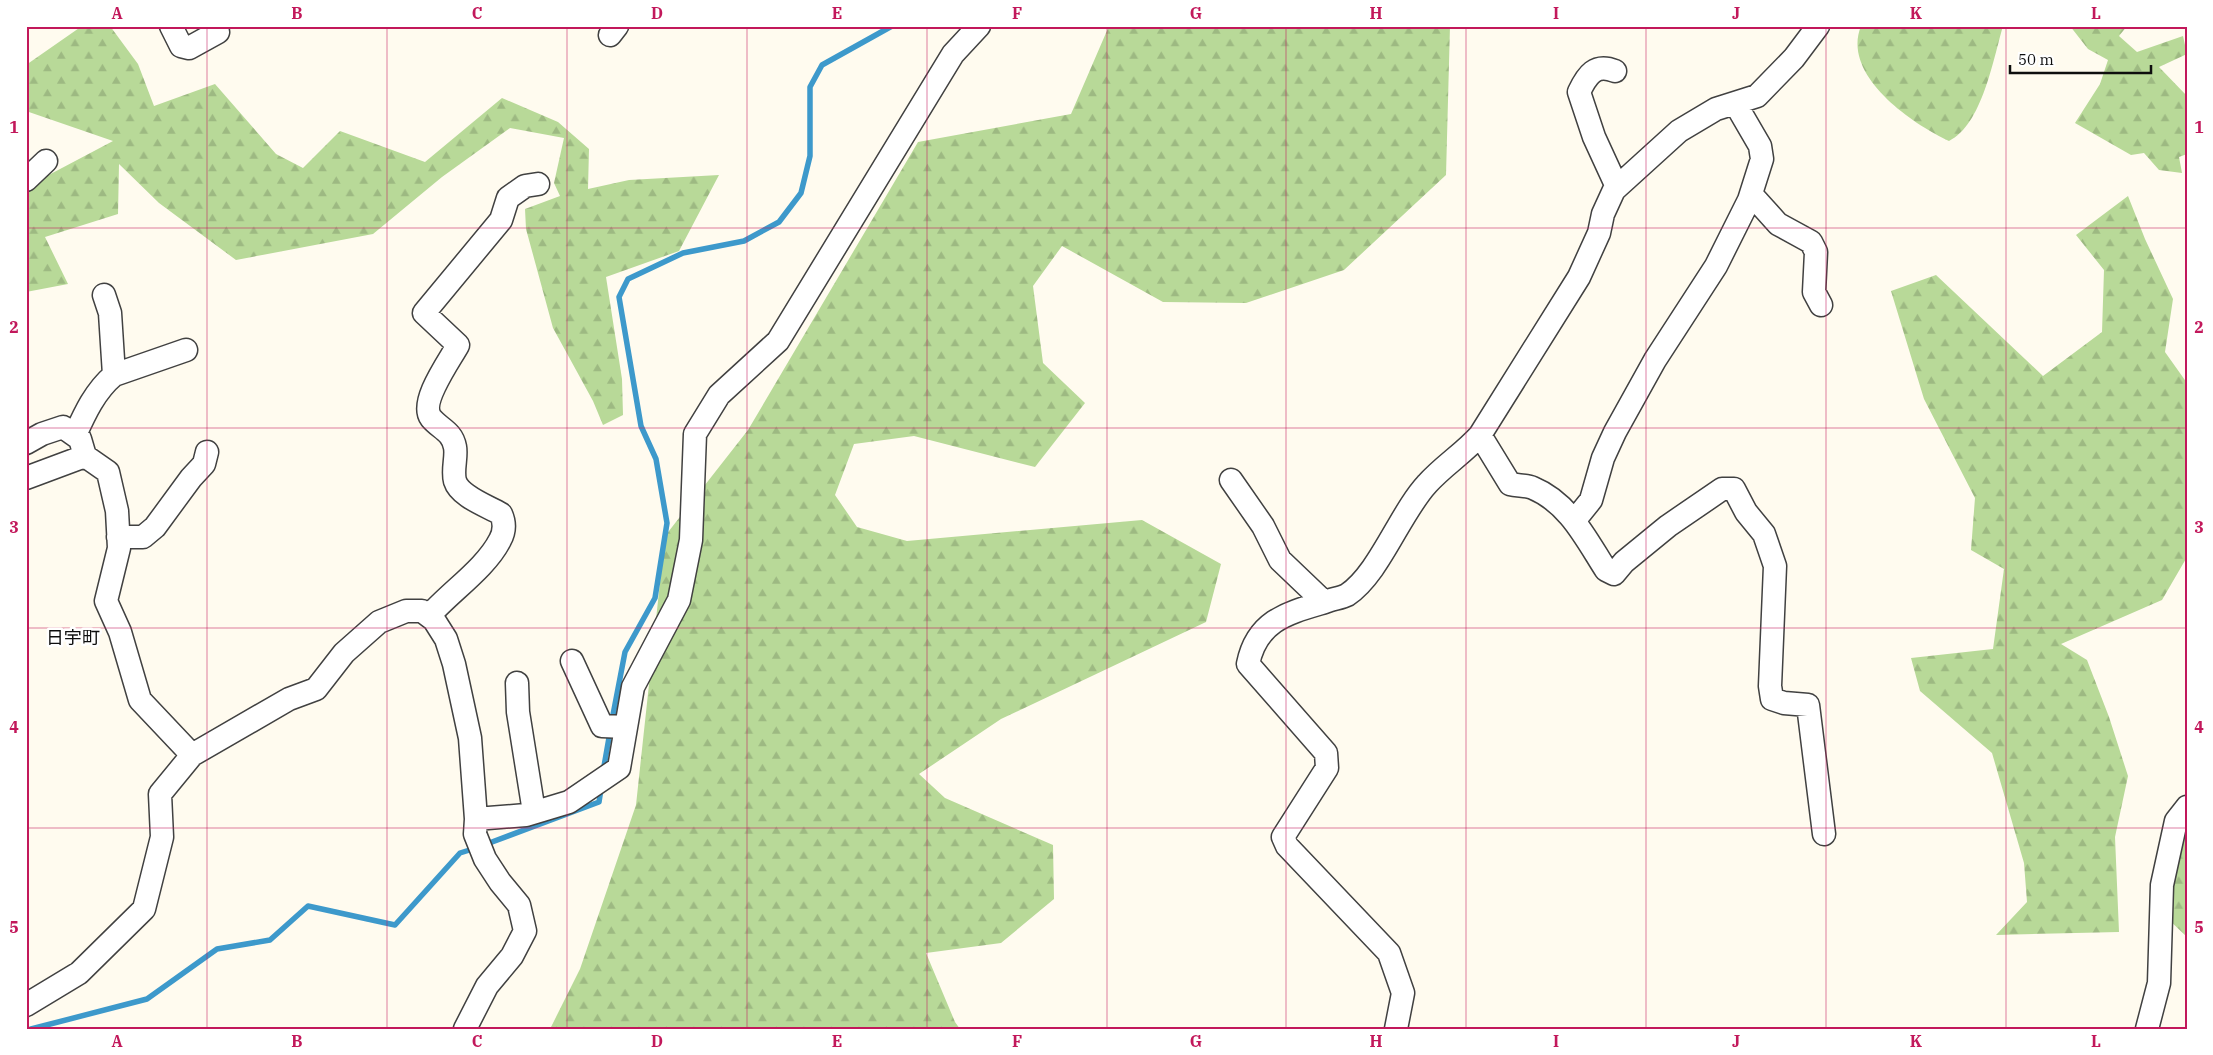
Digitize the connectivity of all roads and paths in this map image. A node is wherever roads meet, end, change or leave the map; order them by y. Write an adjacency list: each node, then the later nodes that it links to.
1 (171, 26): 4 (street)
2 (979, 26): 29 (street)
3 (1818, 26): 6 (street)
4 (218, 32)
5 (1615, 71): 10 (street)
6 (1735, 103): 10 (street); 11 (street)
7 (46, 161): 8 (street)
8 (26, 180)
9 (538, 184): 26 (street)
10 (1618, 186): 17 (street)
11 (1751, 194): 13 (street); 23 (street)
12 (104, 296): 15 (street)
13 (1821, 305)
14 (186, 350): 15 (street)
15 (114, 375): 16 (street)
16 (75, 435): 18 (street); 20 (street)
17 (1480, 435): 23 (street); 25 (street)
18 (26, 443)
19 (207, 452): 24 (street)
20 (85, 456): 21 (street); 24 (street)
21 (26, 478)
22 (1231, 480): 25 (street)
23 (1575, 520): 34 (street)
24 (118, 537): 30 (street)
25 (1324, 602): 37 (street)
26 (429, 616): 30 (street); 33 (street)
27 (572, 661): 29 (street)
28 (517, 683): 32 (street)
29 (617, 727): 32 (street)
30 (192, 755): 35 (street)
31 (2187, 807): 38 (street)
32 (534, 812): 33 (street)
33 (475, 826): 36 (street)
34 (1824, 834)
35 (26, 1005)
36 (465, 1029)
37 (1396, 1029)
38 (2146, 1029)

